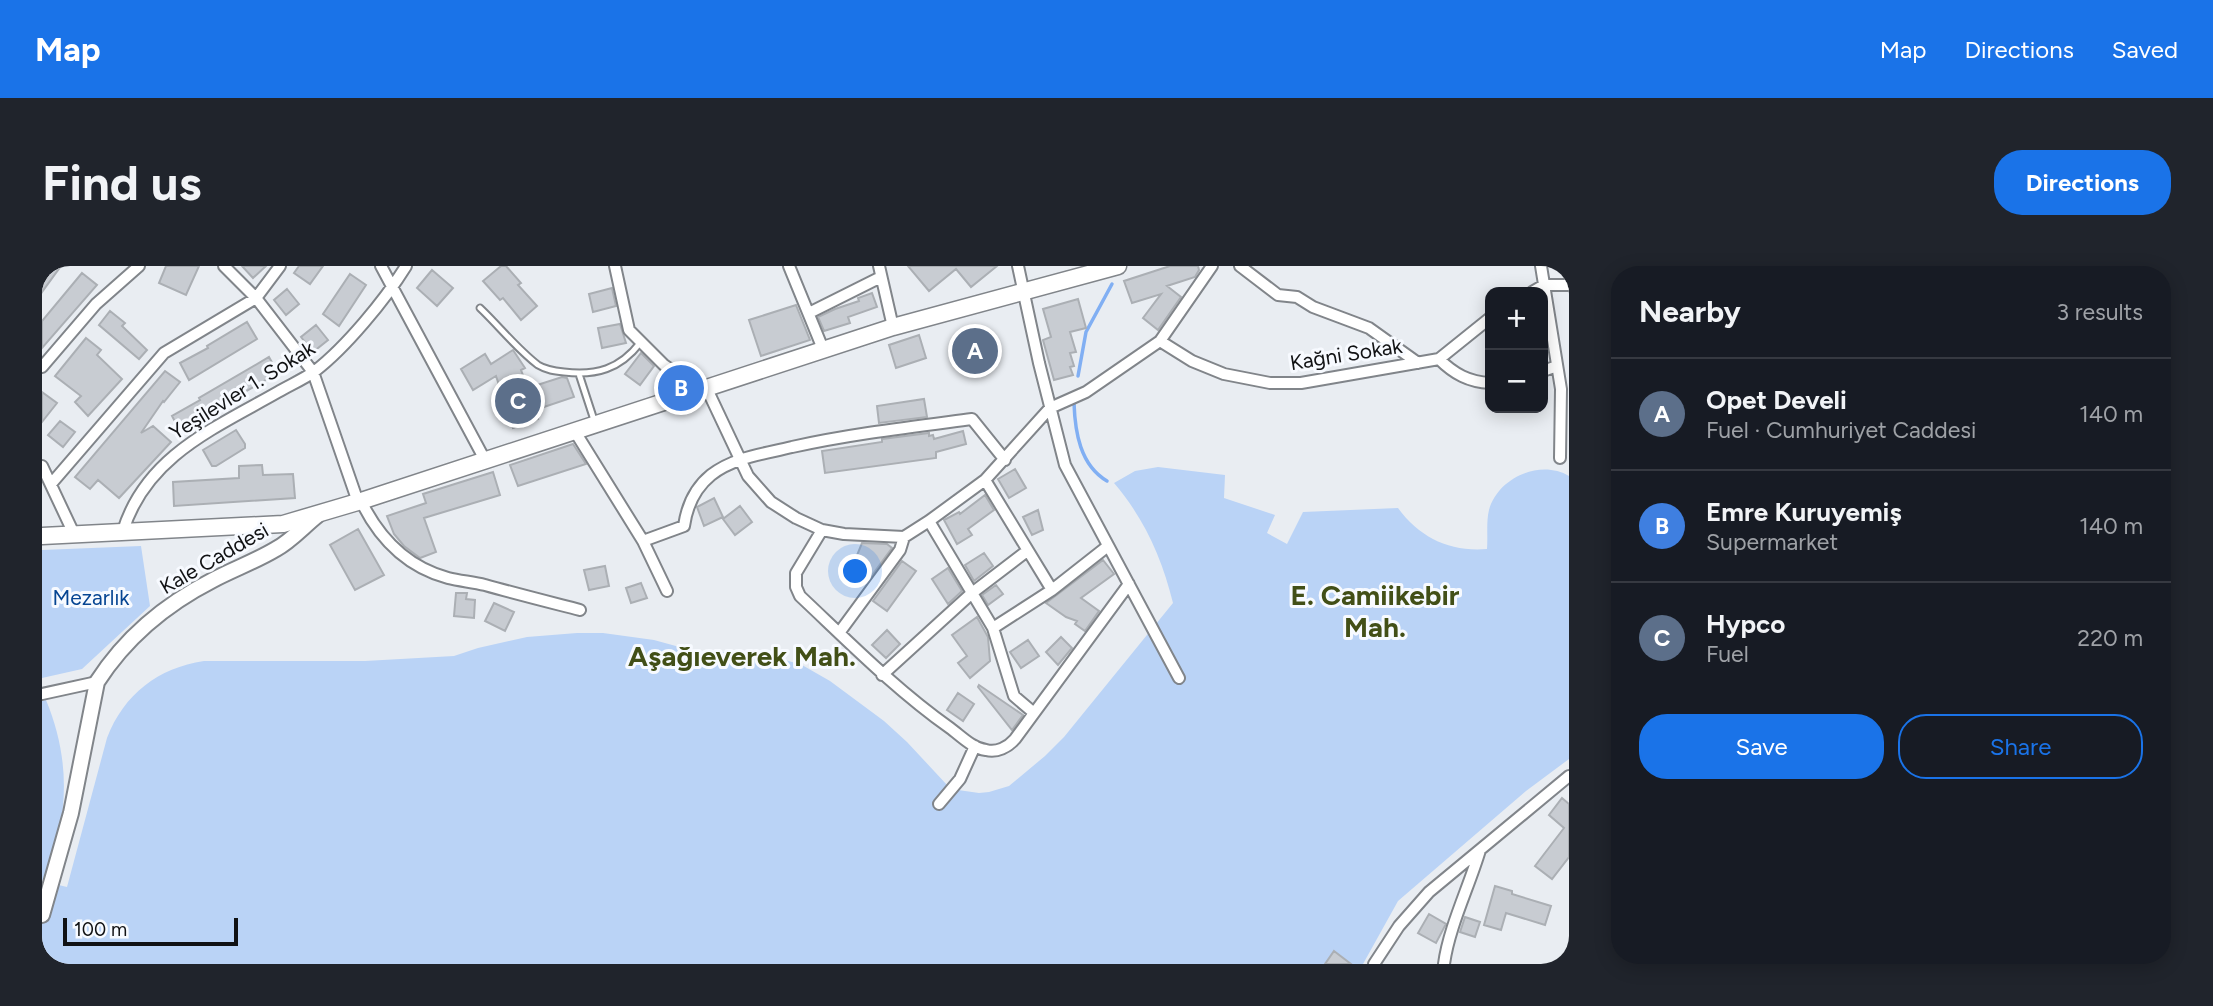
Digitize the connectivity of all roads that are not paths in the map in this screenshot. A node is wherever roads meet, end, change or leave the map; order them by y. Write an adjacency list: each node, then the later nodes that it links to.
1 (139, 266): 31 (street)
2 (224, 266): 20 (street)
3 (280, 266): 20 (street)
4 (381, 266): 18 (street)
5 (406, 266): 18 (street, Yeşilevler 1. Sokak)
6 (615, 266): 26 (street)
7 (789, 266): 22 (street)
8 (1018, 266): 19 (street)
9 (1090, 266): 19 (main road)
10 (1118, 266): 19 (main road)
11 (1212, 266): 25 (street)
12 (1240, 266): 29 (street)
13 (1541, 266): 15 (street)
14 (880, 271): 22 (street); 24 (street)
15 (1544, 285): 16 (street); 17 (street); 30 (street)
16 (1569, 285)
17 (1541, 287)
18 (392, 288): 33 (street, Yeşilevler 1. Sokak); 43 (street)
19 (1023, 291): 24 (main road); 38 (street)
20 (256, 298): 33 (street); 47 (street)
21 (480, 308): 34 (lane)
22 (809, 313): 27 (street)
23 (1485, 322): 28 (street, Kağni Sokak)
24 (893, 327): 27 (main road)
25 (1160, 341): 29 (street, Kağni Sokak); 38 (street)
26 (640, 343): 34 (lane); 37 (street)
27 (823, 349): 37 (main road)
28 (1439, 359): 29 (street, Kağni Sokak); 35 (street)
29 (1418, 363)
30 (1557, 366): 32 (street); 36 (street)
31 (42, 367)
32 (1548, 369)
33 (313, 372): 48 (street); 52 (street, Yeşilevler 1. Sokak)
34 (579, 374): 39 (lane)
35 (1485, 382)
36 (1565, 386): 41 (street)
37 (703, 388): 39 (main road); 42 (street)
38 (1050, 408): 44 (street); 57 (street)
39 (595, 423): 40 (main road)
40 (574, 430): 43 (main road); 56 (street)
41 (1560, 458)
42 (740, 459): 44 (street); 51 (street); 56 (street)
43 (485, 460): 48 (main road)
44 (1005, 460): 46 (street)
45 (42, 466): 47 (street)
46 (985, 480): 50 (street); 58 (street)
47 (51, 484): 53 (street)
48 (360, 501): 49 (main road); 63 (street)
49 (318, 514): 52 (main road); 68 (street, Kale Caddesi)
50 (929, 521): 55 (street); 62 (street)
51 (822, 530): 55 (street); 65 (street)
52 (123, 531): 53 (main road)
53 (74, 534): 54 (main road)
54 (42, 536)
55 (904, 537): 65 (street)
56 (643, 541): 61 (street)
57 (1108, 546): 59 (street); 60 (street)
58 (1027, 551): 60 (street); 62 (street)
59 (1129, 584): 67 (street); 70 (street)
60 (1052, 590): 64 (street)
61 (667, 591)
62 (972, 593): 64 (street); 66 (street)
63 (580, 610)
64 (993, 628): 70 (street)
65 (839, 633): 66 (street)
66 (882, 675): 71 (street)
67 (1180, 678)
68 (97, 681): 69 (street); 75 (street, Kale Caddesi)
69 (42, 694)
70 (1034, 713): 71 (street)
71 (975, 747): 73 (street)
72 (1569, 776): 74 (street)
73 (939, 804)
74 (1480, 850): 76 (street); 77 (street)
75 (42, 915)
76 (1374, 964)
77 (1444, 964)

